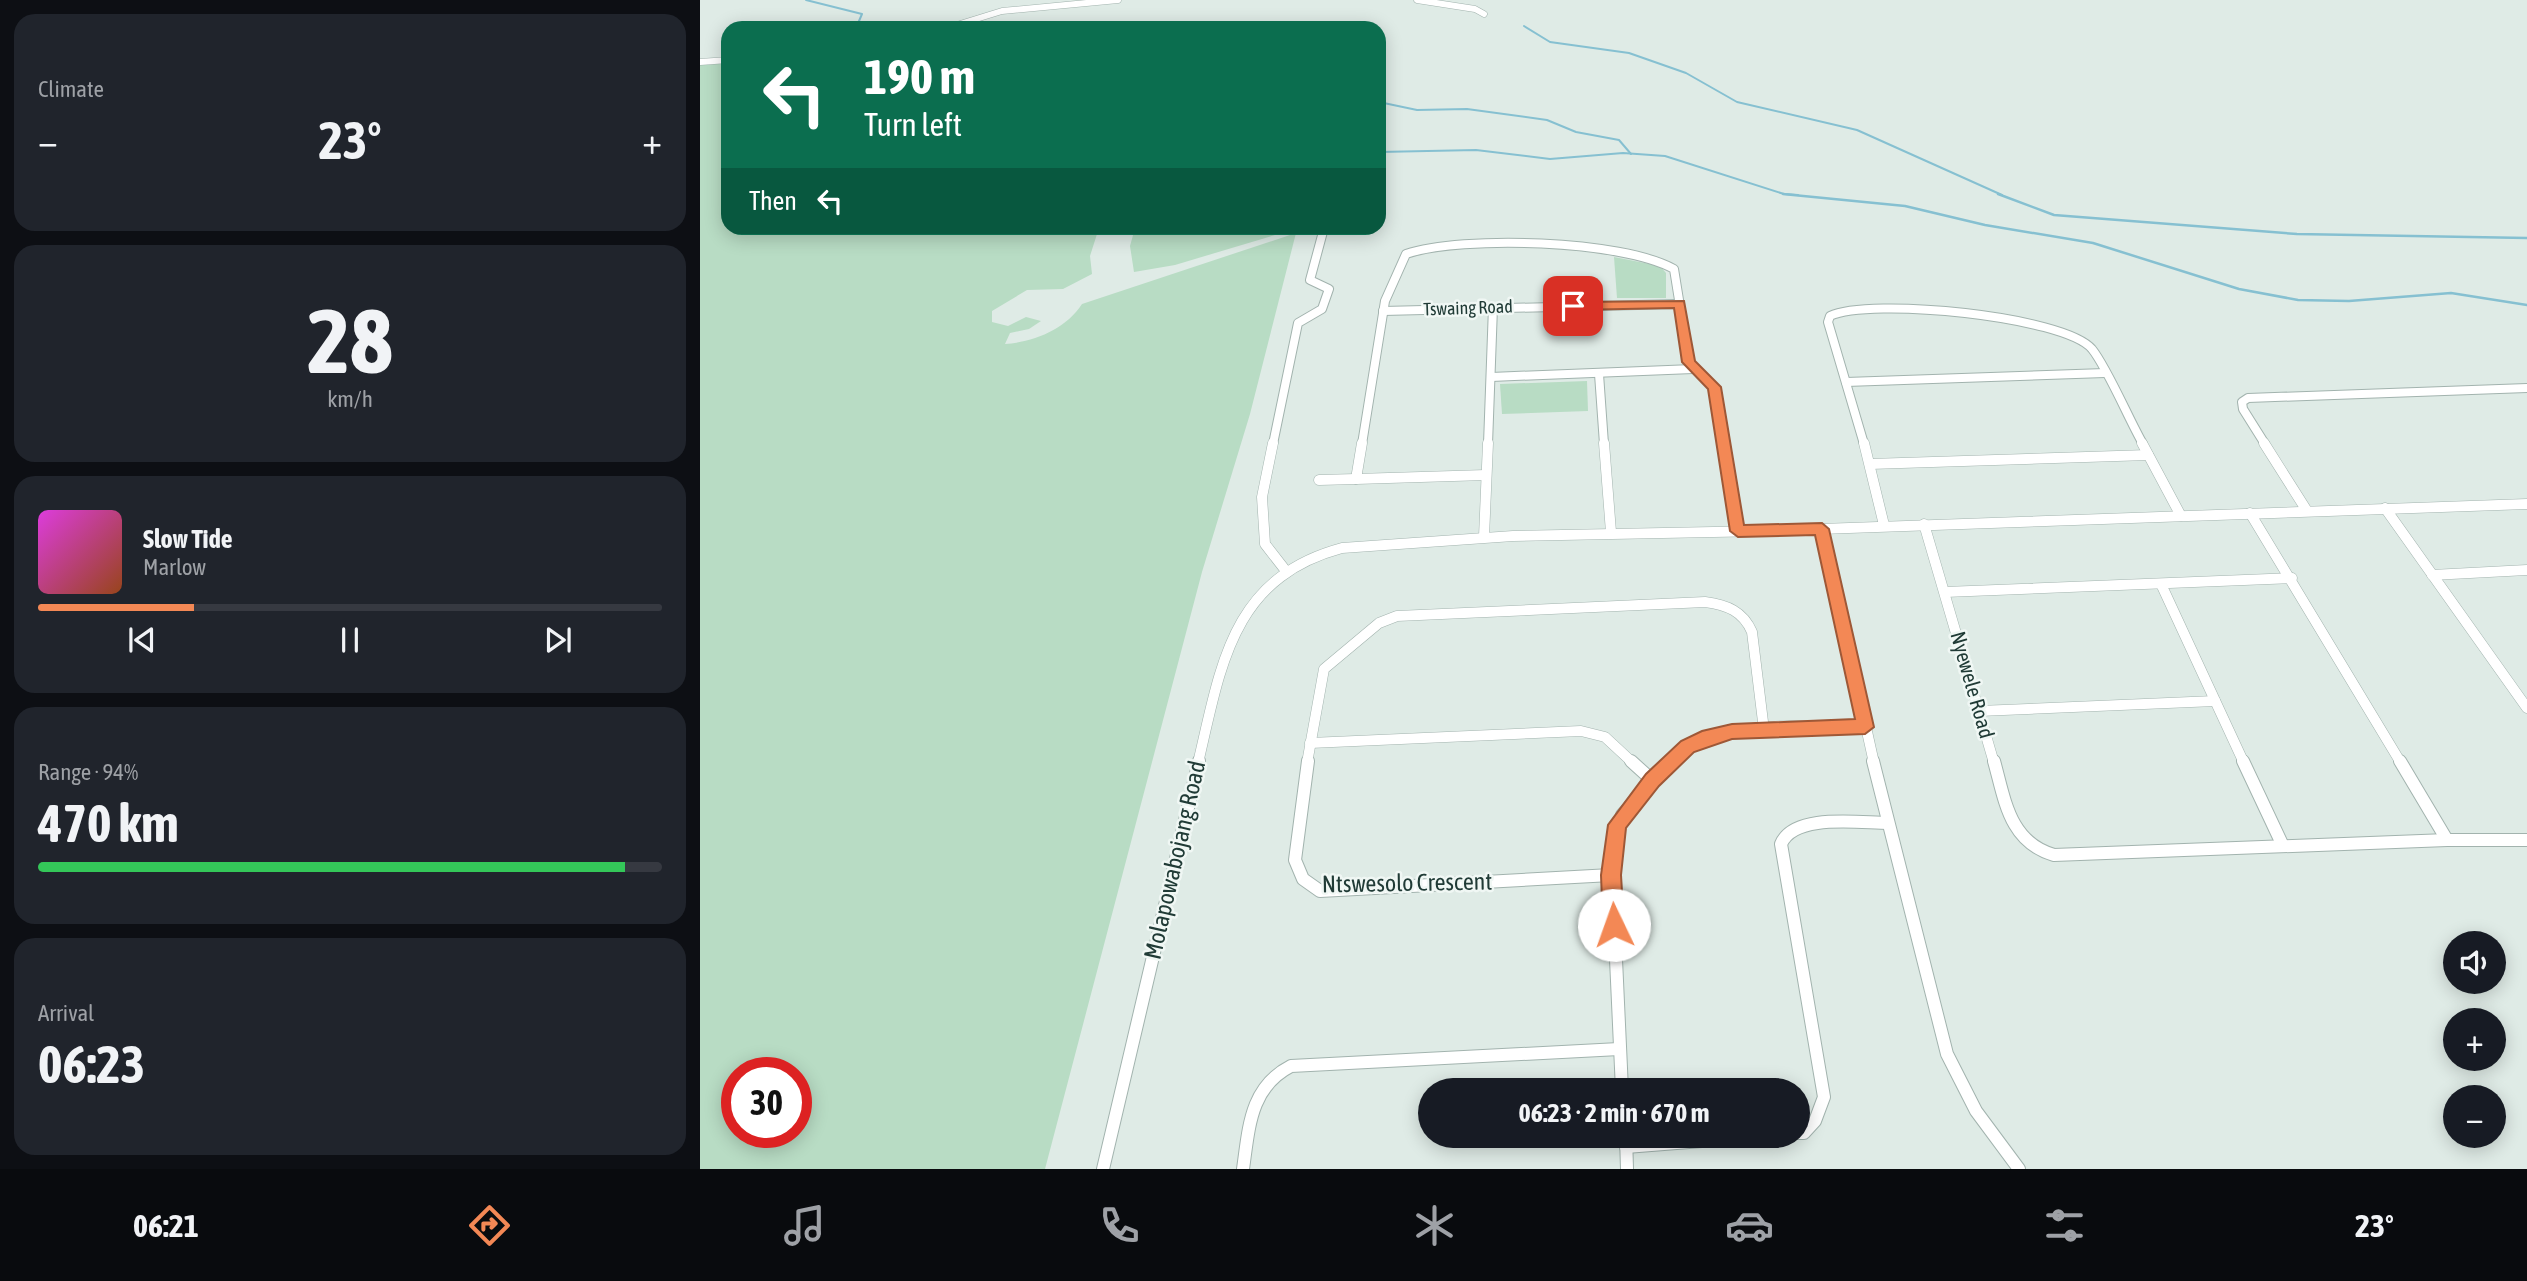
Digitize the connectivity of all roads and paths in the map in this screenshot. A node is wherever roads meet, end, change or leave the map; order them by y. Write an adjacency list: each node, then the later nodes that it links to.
1 (1118, 0): 3 (street)
2 (1417, 0): 4 (street)
3 (1105, 1): 5 (street)
4 (1484, 14)
5 (970, 21)
6 (721, 60): 7 (street)
7 (700, 62)
8 (1322, 235): 35 (street)
9 (1679, 304): 10 (street, Tswaing Road); 11 (street); 12 (street)
10 (1493, 307): 11 (street, Tswaing Road); 15 (street)
11 (1383, 311): 21 (street)
12 (1693, 369): 14 (street); 31 (street)
13 (2105, 373): 16 (street); 16 (street); 18 (street)
14 (1599, 374): 15 (street); 32 (street)
15 (1491, 377): 20 (street)
16 (1846, 382): 19 (street)
17 (2527, 388): 25 (street)
18 (2148, 455): 19 (street); 27 (street)
19 (1870, 464): 29 (street)
20 (1486, 475): 21 (street); 33 (street)
21 (1356, 479): 22 (street)
22 (1319, 480)
23 (2527, 504): 24 (street, Molapowabojang Road)
24 (2385, 508): 25 (street, Molapowabojang Road); 36 (street)
25 (2307, 511): 26 (street, Molapowabojang Road)
26 (2250, 513): 27 (street, Molapowabojang Road); 37 (street)
27 (2181, 516): 28 (street, Molapowabojang Road)
28 (1924, 524): 29 (street, Molapowabojang Road); 39 (street, Nyewele Road)
29 (1884, 525): 30 (street, Molapowabojang Road)
30 (1822, 529): 31 (street, Molapowabojang Road); 43 (street)
31 (1738, 531): 32 (street, Molapowabojang Road)
32 (1611, 532): 33 (street, Molapowabojang Road)
33 (1484, 537): 35 (street, Molapowabojang Road)
34 (2527, 570): 36 (street)
35 (1286, 571): 56 (street, Molapowabojang Road)
36 (2432, 575): 41 (street)
37 (2292, 578): 38 (street); 48 (street)
38 (2161, 584): 39 (street); 40 (street)
39 (1945, 593): 42 (street, Nyewele Road)
40 (2215, 701): 42 (street); 50 (street)
41 (2527, 708)
42 (1979, 711): 50 (street, Nyewele Road)
43 (1865, 727): 44 (street); 47 (street)
44 (1764, 730): 45 (street, Ntswesolo Crescent); 46 (street)
45 (1310, 743): 46 (street); 51 (street, Ntswesolo Crescent)
46 (1652, 780): 51 (street)
47 (1888, 823): 54 (street); 59 (street)
48 (2448, 840): 49 (street); 50 (street)
49 (2527, 840)
50 (2283, 846)
51 (1611, 875): 52 (street)
52 (1619, 1049): 53 (street); 57 (street)
53 (1621, 1078)
54 (1810, 1126)
55 (1626, 1148): 58 (street)
56 (1103, 1169)
57 (1243, 1169)
58 (1627, 1169)
59 (2020, 1169)

